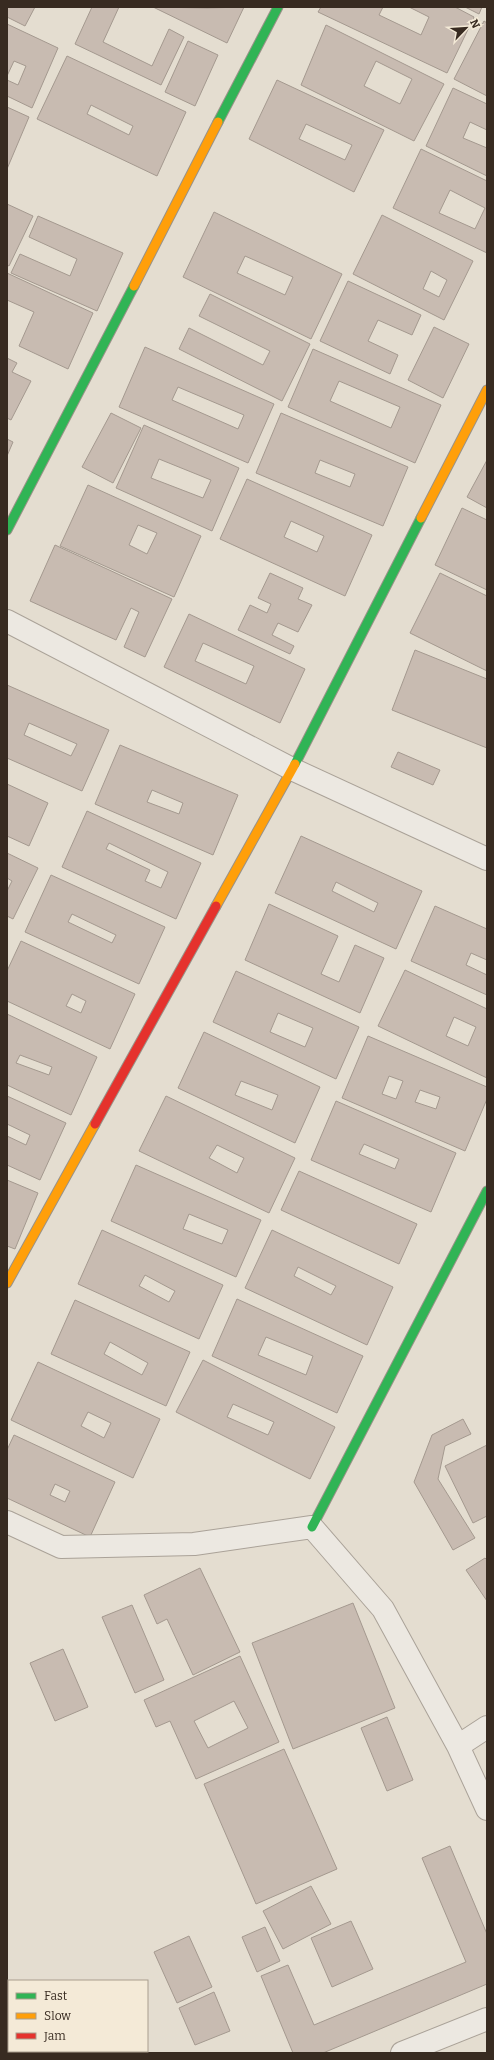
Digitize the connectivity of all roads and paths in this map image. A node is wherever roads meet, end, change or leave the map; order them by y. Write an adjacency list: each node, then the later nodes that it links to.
1 (278, 7): 3 (street)
2 (487, 390): 5 (street)
3 (7, 530)
4 (7, 621): 5 (street)
5 (292, 769): 6 (street); 8 (street)
6 (487, 859)
7 (487, 1191): 10 (street)
8 (7, 1283)
9 (7, 1522): 10 (street)
10 (312, 1526): 12 (street)
11 (487, 1727): 12 (street)
12 (458, 1746): 13 (street)
13 (487, 1809)
14 (487, 2019): 15 (street)
15 (402, 2053)

